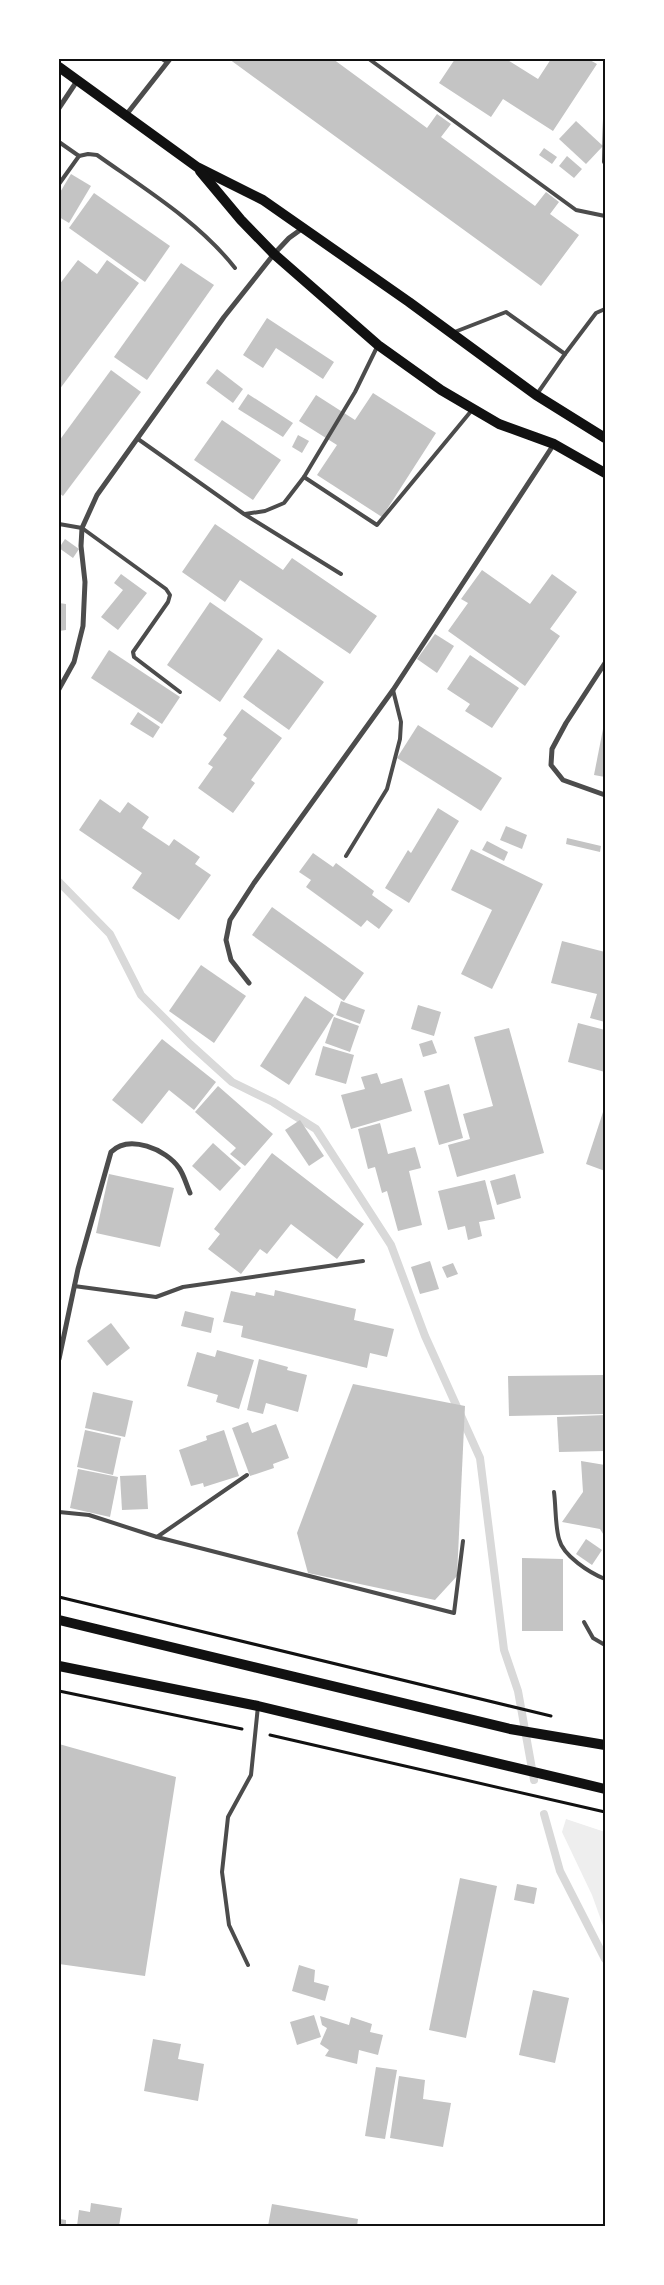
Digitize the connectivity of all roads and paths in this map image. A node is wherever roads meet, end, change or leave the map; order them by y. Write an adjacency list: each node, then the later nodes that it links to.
1 (369, 59): 13 (lane)
2 (166, 60): 6 (street)
3 (59, 67): 4 (main road)
4 (77, 81): 5 (street); 6 (main road)
5 (59, 108)
6 (126, 116): 11 (main road)
7 (605, 119): 10 (lane)
8 (59, 142): 9 (lane)
9 (79, 156): 12 (lane); 16 (lane)
10 (604, 162)
11 (197, 167): 14 (main road); 15 (main road)
12 (59, 184)
13 (605, 216)
14 (304, 228): 15 (street); 18 (main road)
15 (274, 254): 19 (main road); 24 (street)
16 (235, 268)
17 (605, 309): 20 (lane)
18 (450, 333): 20 (lane); 21 (main road)
19 (378, 345): 22 (main road); 27 (lane)
20 (565, 354): 21 (lane)
21 (536, 395): 23 (main road)
22 (474, 408): 25 (main road); 27 (lane)
23 (605, 438)
24 (138, 439): 28 (lane); 30 (street)
25 (554, 444): 26 (main road); 34 (street)
26 (605, 473)
27 (304, 477): 28 (lane)
28 (244, 514): 31 (lane)
29 (59, 524): 30 (lane)
30 (82, 528): 33 (street); 35 (lane)
31 (342, 574)
32 (605, 663): 36 (street)
33 (59, 689)
34 (393, 690): 37 (lane); 38 (street)
35 (180, 692)
36 (605, 795)
37 (346, 856)
38 (249, 983)
39 (190, 1193): 41 (street)
40 (363, 1261): 41 (lane)
41 (74, 1286): 42 (street)
42 (59, 1359)
43 (247, 1475): 46 (lane)
44 (554, 1492): 48 (lane)
45 (59, 1512): 46 (lane)
46 (157, 1537): 47 (lane)
47 (463, 1541)
48 (605, 1579)
49 (59, 1597): 56 (path)
50 (59, 1620): 58 (main road)
51 (584, 1622): 52 (lane)
52 (605, 1645)
53 (59, 1666): 55 (main road)
54 (59, 1691): 57 (path)
55 (258, 1706): 57 (lane); 59 (main road)
56 (530, 1711)
57 (255, 1732): 60 (path); 61 (lane)
58 (605, 1745)
59 (605, 1788)
60 (605, 1812)
61 (248, 1965)

